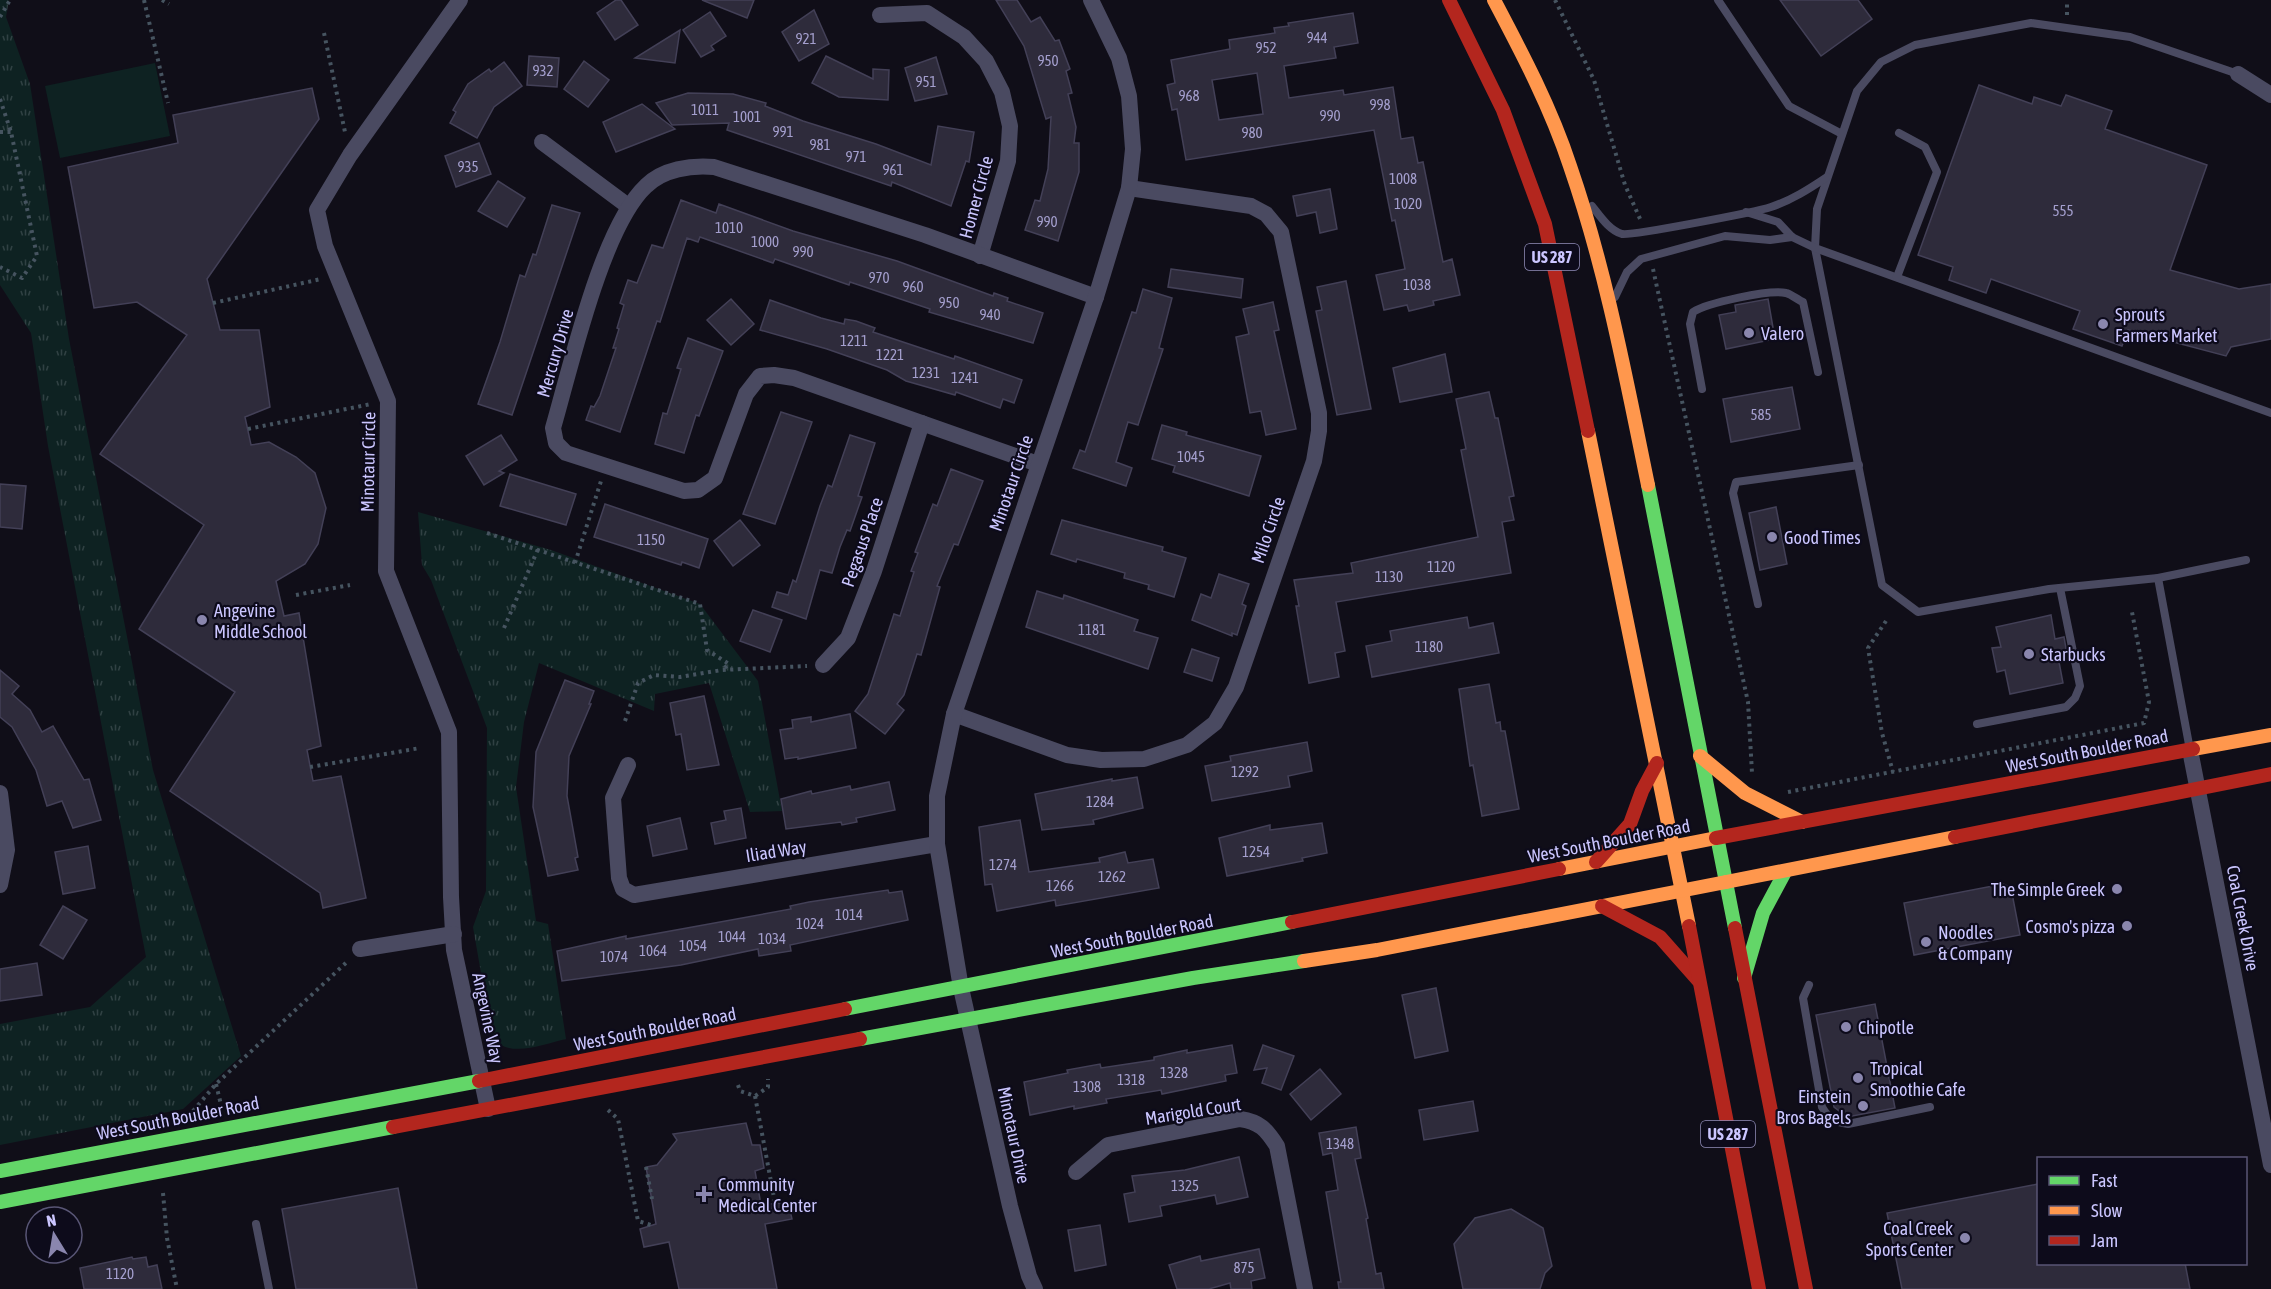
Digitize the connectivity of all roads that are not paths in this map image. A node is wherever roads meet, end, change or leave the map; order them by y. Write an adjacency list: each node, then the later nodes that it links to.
1 (460, 0): 54 (street, Minotaur Circle)
2 (1091, 0): 13 (street, Minotaur Circle)
3 (1449, 0): 39 (main road, US 287)
4 (1494, 0): 14 (main road, US 287)
5 (1718, 0): 10 (lane)
6 (880, 15): 19 (street, Homer Circle)
7 (2238, 74): 8 (street); 10 (lane)
8 (2271, 95)
9 (1899, 133): 20 (lane)
10 (1842, 134): 12 (lane)
11 (542, 142): 15 (street)
12 (1828, 177): 16 (lane); 18 (lane)
13 (1129, 188): 21 (street, Minotaur Circle); 34 (street, Milo Circle)
14 (1578, 189): 16 (lane); 22 (main road, US 287)
15 (628, 206): 19 (street, Mercury Drive); 26 (street, Mercury Drive)
16 (1746, 212): 17 (lane)
17 (1792, 237): 18 (lane); 22 (lane)
18 (1815, 248): 20 (lane); 28 (lane)
19 (980, 256): 21 (street, Mercury Drive)
20 (1897, 277): 25 (lane)
21 (1096, 297): 27 (street, Minotaur Circle)
22 (1611, 305): 38 (main road, US 287)
23 (1818, 372): 24 (lane)
24 (1702, 389)
25 (2271, 413)
26 (922, 423): 27 (street, Mercury Drive); 33 (street, Pegasus Place)
27 (1038, 464): 34 (street, Minotaur Circle)
28 (1859, 465): 31 (lane); 32 (lane)
29 (2246, 560): 30 (lane)
30 (2158, 578): 31 (lane); 37 (lane)
31 (2060, 588): 35 (lane)
32 (1758, 604)
33 (823, 665)
34 (954, 714): 46 (street, Minotaur Circle)
35 (1977, 724)
36 (2271, 735): 37 (main road, West South Boulder Road)
37 (2190, 750): 42 (street, Coal Creek Drive); 44 (main road, West South Boulder Road)
38 (1700, 756): 44 (main road); 45 (main road, US 287)
39 (1657, 763): 47 (main road, US 287); 48 (main road)
40 (628, 765): 46 (street, Iliad Way)
41 (2271, 774): 42 (main road)
42 (2198, 788): 49 (main road); 64 (street, Coal Creek Drive)
43 (0, 793): 51 (street)
44 (1802, 822): 45 (main road, West South Boulder Road)
45 (1716, 838): 47 (main road, West South Boulder Road); 50 (main road, US 287)
46 (937, 843): 59 (street, Minotaur Circle)
47 (1672, 847): 48 (main road, West South Boulder Road); 52 (main road, US 287)
48 (1596, 862): 59 (main road, West South Boulder Road)
49 (1785, 872): 50 (main road); 56 (main road)
50 (1726, 882): 52 (main road); 56 (main road, US 287)
51 (0, 885)
52 (1681, 891): 53 (main road); 57 (main road, US 287)
53 (1602, 906): 57 (main road); 60 (main road)
54 (454, 934): 55 (street); 61 (street, Angevine Way)
55 (360, 949)
56 (1744, 978): 73 (main road, US 287)
57 (1698, 980): 72 (main road, US 287)
58 (1809, 985): 62 (lane)
59 (961, 988): 60 (street, Minotaur Drive); 61 (main road, West South Boulder Road)
60 (969, 1018): 63 (main road); 70 (street, Minotaur Drive)
61 (481, 1081): 63 (street, Angevine Way); 65 (main road, West South Boulder Road)
62 (1930, 1107)
63 (488, 1109): 67 (main road)
64 (2271, 1165)
65 (0, 1170)
66 (1076, 1172): 71 (street, Marigold Court)
67 (0, 1202)
68 (256, 1224): 69 (lane)
69 (269, 1289)
70 (1035, 1289)
71 (1305, 1289)
72 (1759, 1289)
73 (1806, 1289)

